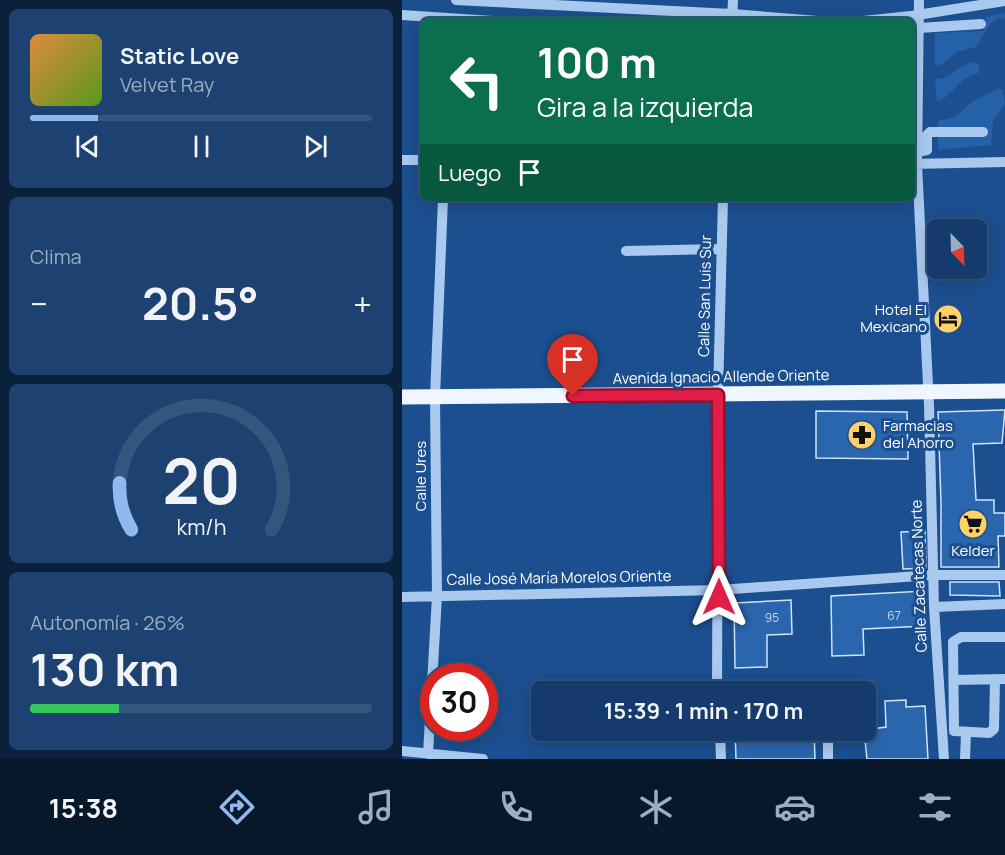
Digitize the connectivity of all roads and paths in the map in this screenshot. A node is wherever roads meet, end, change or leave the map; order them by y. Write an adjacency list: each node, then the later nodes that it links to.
1 (456, 0): 4 (street)
2 (733, 0): 7 (street)
3 (919, 0): 12 (street, Calle Zacatecas Norte)
4 (469, 1): 7 (street); 9 (street)
5 (1005, 1): 12 (street)
6 (402, 15): 8 (street)
7 (732, 17): 10 (street)
8 (440, 18)
9 (465, 18)
10 (754, 18)
11 (981, 24): 12 (street)
12 (916, 26): 14 (street, Calle Zacatecas Norte)
13 (983, 132): 14 (street)
14 (917, 152): 18 (street, Calle Zacatecas Norte)
15 (402, 160): 16 (street)
16 (420, 160)
17 (1005, 162): 18 (street)
18 (915, 164): 24 (street, Calle Zacatecas Norte)
19 (443, 201): 27 (street, Calle Ures)
20 (723, 201): 21 (street, Calle San Luis Sur)
21 (720, 249): 22 (street); 25 (street, Calle San Luis Sur)
22 (626, 251)
23 (1005, 391): 24 (main road, Avenida Ignacio Allende Oriente)
24 (927, 392): 25 (main road, Avenida Ignacio Allende Oriente); 28 (street, Calle Zacatecas Norte)
25 (718, 395): 27 (main road, Avenida Ignacio Allende Oriente); 30 (street, Calle San Luis Sur)
26 (402, 397): 27 (main road, Avenida Ignacio Allende Oriente)
27 (435, 397): 31 (street, Calle Ures)
28 (933, 575): 29 (street, Calle José María Morelos Oriente); 30 (street, Calle José María Morelos Oriente); 34 (street, Calle Zacatecas Norte)
29 (1005, 575)
30 (719, 590): 31 (street, Calle José María Morelos Oriente); 38 (street, Calle San Luis Sur)
31 (437, 596): 32 (street, Calle José María Morelos Oriente); 43 (street, Calle Ures)
32 (402, 597)
33 (1005, 604): 34 (street)
34 (934, 606): 48 (street, Calle Zacatecas Norte)
35 (1005, 637): 37 (street)
36 (1000, 679): 37 (street); 39 (street)
37 (954, 680): 39 (street)
38 (717, 681)
39 (966, 733): 49 (street)
40 (721, 741): 46 (street)
41 (828, 741): 47 (street)
42 (402, 751): 44 (street)
43 (429, 754): 44 (street); 45 (street)
44 (417, 756)
45 (483, 759)
46 (722, 759)
47 (828, 759)
48 (944, 759)
49 (965, 759)

